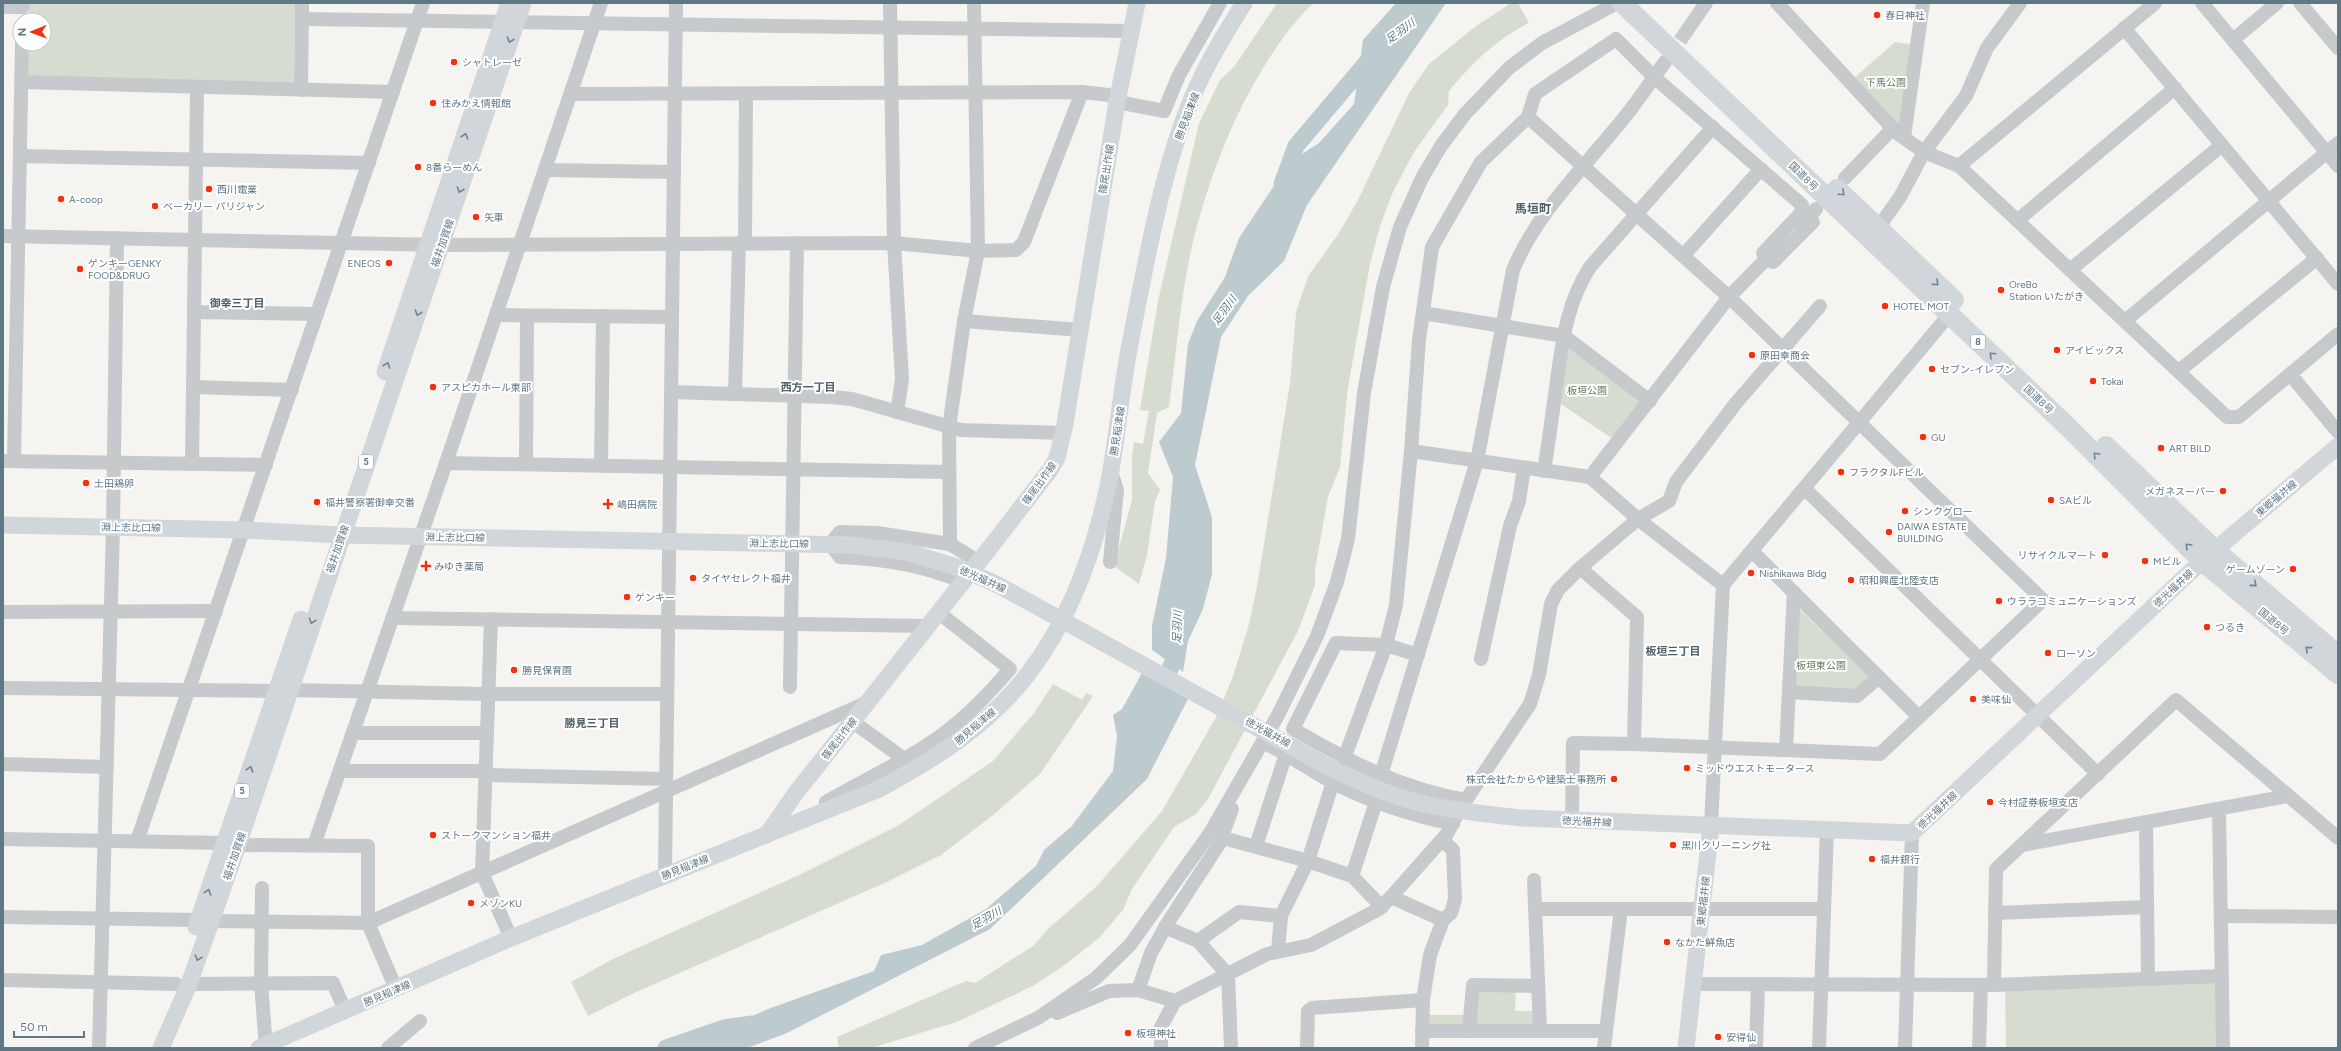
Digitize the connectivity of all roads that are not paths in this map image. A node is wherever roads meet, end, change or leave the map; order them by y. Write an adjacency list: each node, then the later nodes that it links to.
1 (302, 3): 26 (street)
2 (423, 3): 28 (street)
3 (509, 3): 27 (main road, 福井加賀線 / 5)
4 (523, 3): 27 (main road, 福井加賀線 / 5)
5 (600, 3): 29 (street)
6 (676, 3): 30 (street)
7 (890, 3): 31 (street)
8 (974, 3): 32 (street)
9 (1137, 3): 35 (main road, 篠尾出作線)
10 (1220, 3): 52 (street)
11 (1244, 3): 137 (main road, 勝見稲津線)
12 (1617, 3): 192 (street)
13 (1622, 3): 99 (highway, 国道8号 / 8)
14 (1641, 3): 75 (highway, 国道8号 / 8, one-way to 75)
15 (1708, 3): 16 (street); 34 (street)
16 (1716, 3)
17 (1777, 3): 55 (street)
18 (1923, 3): 56 (street)
19 (2020, 3): 59 (street)
20 (2155, 3): 33 (street)
21 (2202, 3): 36 (street)
22 (2277, 3): 36 (street)
23 (2300, 3): 37 (street)
24 (3, 7): 25 (street)
25 (23, 10)
26 (302, 19): 28 (street); 44 (street)
27 (510, 20): 28 (street); 29 (street); 85 (main road, 福井加賀線 / 5)
28 (417, 21): 45 (street)
29 (594, 22): 30 (street); 47 (street)
30 (676, 23): 31 (street); 48 (street)
31 (890, 27): 32 (street); 50 (street)
32 (974, 28): 35 (street); 51 (street)
33 (2124, 28): 43 (street); 64 (street)
34 (1688, 29)
35 (1131, 31): 52 (main road, 篠尾出作線)
36 (2233, 40): 60 (street)
37 (2338, 46)
38 (22, 52): 41 (street)
39 (1665, 62): 40 (street)
40 (1654, 77): 53 (street); 54 (street); 66 (street)
41 (22, 82): 42 (street); 61 (street)
42 (197, 88): 44 (street); 62 (street)
43 (2175, 88): 58 (street); 74 (street)
44 (300, 90): 45 (street)
45 (393, 92): 63 (street)
46 (1082, 92): 51 (street); 52 (street); 87 (street)
47 (570, 94): 48 (street); 68 (street)
48 (675, 94): 49 (street); 69 (street)
49 (746, 94): 50 (street); 81 (street)
50 (891, 94): 51 (street); 83 (street)
51 (975, 94): 87 (street)
52 (1117, 99): 106 (main road, 篠尾出作線)
53 (1528, 116): 66 (street); 96 (street)
54 (1713, 127): 67 (street); 72 (street)
55 (1892, 128): 56 (street); 70 (street)
56 (1904, 137): 59 (street)
57 (2338, 144): 60 (street)
58 (2222, 145): 71 (street); 91 (street)
59 (1924, 152): 64 (street); 75 (street)
60 (2327, 153): 65 (street); 71 (street)
61 (20, 156): 62 (street); 77 (street)
62 (196, 159): 63 (street); 79 (street)
63 (369, 163): 80 (street)
64 (1959, 166): 74 (street)
65 (2338, 166)
66 (1583, 167): 72 (street); 105 (street)
67 (1761, 169): 88 (street); 89 (street)
68 (545, 170): 69 (street); 86 (street)
69 (674, 172): 84 (street)
70 (1845, 178)
71 (2270, 200): 90 (street); 103 (street)
72 (1636, 214): 88 (street); 108 (street)
73 (1814, 216): 89 (street)
74 (2018, 220): 91 (street)
75 (1878, 228): 153 (highway, 国道8号 / 8, one-way to 153)
76 (3, 236): 77 (street)
77 (19, 236): 78 (street); 125 (street)
78 (117, 238): 79 (street); 127 (street)
79 (195, 240): 80 (street); 95 (street)
80 (342, 243): 85 (street); 97 (street)
81 (742, 243): 82 (street); 84 (street); 115 (street)
82 (797, 243): 83 (street); 116 (street)
83 (894, 243): 87 (street); 118 (street)
84 (673, 244): 86 (street); 102 (street)
85 (434, 245): 86 (street); 145 (main road, 福井加賀線 / 5)
86 (519, 245): 98 (street)
87 (978, 251): 104 (street)
88 (1683, 256): 93 (street)
89 (1768, 258): 93 (street)
90 (2317, 258): 92 (street); 110 (street)
91 (2070, 270): 103 (street)
92 (2338, 284)
93 (1730, 297): 109 (street); 117 (street)
94 (1820, 306): 109 (street)
95 (194, 312): 97 (street); 112 (street)
96 (1423, 313): 105 (street); 124 (street)
97 (318, 314): 113 (street)
98 (496, 315): 100 (street); 128 (street)
99 (1949, 315): 119 (street); 153 (highway, 国道8号 / 8, one-way to 99)
100 (527, 316): 101 (street); 130 (street)
101 (603, 316): 102 (street); 132 (street)
102 (672, 317): 114 (street)
103 (2125, 320): 110 (street)
104 (964, 321): 106 (street); 120 (street)
105 (1502, 326): 108 (street); 126 (street)
106 (1081, 330): 122 (main road, 篠尾出作線)
107 (2338, 334): 111 (street)
108 (1564, 336): 117 (street); 136 (street)
109 (1783, 348): 119 (street); 141 (street)
110 (2179, 371): 111 (street)
111 (2290, 374): 121 (street)
112 (193, 387): 113 (street); 129 (street)
113 (292, 390): 131 (street)
114 (671, 392): 115 (street); 133 (street)
115 (735, 394): 116 (street)
116 (794, 396): 118 (street); 135 (street)
117 (1650, 401): 139 (street)
118 (897, 412): 120 (street)
119 (1859, 420): 140 (street); 174 (street)
120 (949, 428): 122 (street); 138 (street)
121 (2338, 432)
122 (1063, 433): 154 (main road, 篠尾出作線)
123 (2338, 446): 153 (main road, 東郷福井線)
124 (1411, 451): 126 (street); 170 (street)
125 (9, 461): 127 (street)
126 (1477, 461): 134 (street); 171 (street)
127 (114, 462): 129 (street); 143 (street)
128 (446, 463): 130 (street); 146 (street)
129 (192, 464): 131 (street)
130 (526, 464): 132 (street)
131 (266, 465): 144 (street)
132 (601, 466): 133 (street)
133 (670, 467): 135 (street); 147 (street)
134 (1524, 468): 136 (street); 173 (street)
135 (793, 469): 138 (street); 148 (street)
136 (1544, 470): 139 (street)
137 (1111, 471): 155 (street); 167 (main road, 勝見稲津線)
138 (948, 472): 150 (street)
139 (1590, 477): 141 (street)
140 (1805, 489): 151 (street); 174 (street)
141 (1638, 519): 156 (street); 158 (street)
142 (3, 525): 143 (main road, 淵上志比口線)
143 (113, 527): 144 (main road, 淵上志比口線); 162 (street)
144 (244, 530): 145 (main road, 淵上志比口線); 160 (street)
145 (336, 535): 146 (main road, 淵上志比口線); 181 (main road, 福井加賀線 / 5)
146 (420, 536): 147 (main road, 淵上志比口線); 164 (street)
147 (669, 541): 148 (main road, 淵上志比口線); 166 (street)
148 (792, 543): 149 (main road, 淵上志比口線); 168 (street)
149 (830, 544): 150 (street); 152 (main road, 淵上志比口線); 157 (street)
150 (950, 544): 154 (street)
151 (1752, 551): 158 (street); 159 (street)
152 (907, 552): 167 (main road, 徳光福井線)
153 (2209, 555): 172 (highway, 国道8号 / 8, one-way to 172); 175 (highway, 国道8号 / 8, one-way to 153); 187 (main road, 徳光福井線)
154 (979, 562): 157 (main road, 篠尾出作線)
155 (1110, 562)
156 (1580, 568): 193 (street); 212 (street)
157 (964, 582): 163 (main road, 篠尾出作線)
158 (1723, 585): 194 (street)
159 (1794, 592): 176 (street); 182 (street)
160 (216, 611): 162 (street); 180 (street)
161 (3, 612): 162 (street)
162 (111, 612): 179 (street)
163 (938, 612): 169 (main road, 篠尾出作線); 198 (street)
164 (392, 618): 165 (street); 183 (street)
165 (491, 619): 166 (street); 184 (street)
166 (668, 621): 168 (street); 185 (street)
167 (1067, 621): 192 (main road, 徳光福井線); 211 (main road, 勝見稲津線)
168 (790, 622): 169 (street); 177 (street)
169 (927, 626): 186 (main road, 篠尾出作線)
170 (1386, 646): 171 (street); 197 (street); 197 (street)
171 (1418, 655): 204 (street)
172 (2338, 655)
173 (1481, 659)
174 (1980, 659): 187 (street); 188 (street)
175 (2338, 674)
176 (1879, 677): 182 (street); 188 (street)
177 (790, 687)
178 (3, 688): 179 (street)
179 (108, 689): 180 (street); 200 (street)
180 (188, 690): 181 (street); 224 (street)
181 (282, 690): 183 (street); 225 (main road, 福井加賀線 / 5)
182 (1789, 692): 195 (street)
183 (367, 693): 184 (street); 190 (street)
184 (488, 694): 185 (street); 191 (street)
185 (667, 694): 206 (street)
186 (866, 703): 189 (main road, 篠尾出作線); 206 (street)
187 (2039, 716): 203 (street); 217 (main road, 徳光福井線)
188 (1919, 717): 195 (street)
189 (852, 720): 198 (street); 218 (main road, 篠尾出作線)
190 (352, 733): 191 (street); 201 (street)
191 (487, 733): 202 (street)
192 (1269, 736): 196 (street); 207 (street); 209 (main road, 徳光福井線)
193 (1634, 744): 194 (street); 213 (street)
194 (1716, 748): 195 (street); 215 (street)
195 (1786, 750)
196 (1286, 754): 205 (street); 228 (street)
197 (1344, 758): 204 (street)
198 (904, 759): 211 (street)
199 (3, 764): 200 (street)
200 (107, 766): 223 (street)
201 (340, 771): 202 (street); 226 (street)
202 (486, 773): 206 (street); 230 (street)
203 (2098, 774): 208 (street); 227 (street)
204 (1381, 775): 212 (street)
205 (1333, 782): 209 (street); 229 (street)
206 (666, 784): 230 (street); 231 (street)
207 (1237, 787): 219 (street); 273 (street)
208 (2288, 796): 210 (street); 220 (street)
209 (1383, 798): 212 (main road, 徳光福井線); 232 (street)
210 (2219, 809): 214 (street); 243 (street)
211 (828, 810): 218 (main road, 勝見稲津線)
212 (1459, 812): 213 (main road, 徳光福井線); 222 (street)
213 (1572, 820): 215 (main road, 徳光福井線)
214 (2146, 822): 227 (street); 236 (street)
215 (1711, 826): 216 (main road, 徳光福井線); 239 (main road, 東郷福井線)
216 (1827, 830): 217 (main road, 徳光福井線); 240 (street)
217 (1912, 834): 264 (street)
218 (767, 835): 231 (main road, 勝見稲津線)
219 (1223, 838): 228 (street); 251 (street)
220 (2338, 838)
221 (3, 839): 223 (street)
222 (1442, 840): 235 (street); 247 (street)
223 (105, 841): 224 (street); 246 (street)
224 (137, 841): 225 (street)
225 (232, 844): 226 (street); 248 (main road, 福井加賀線 / 5)
226 (314, 845): 250 (street)
227 (2022, 845): 241 (street)
228 (1256, 846): 229 (street)
229 (1308, 861): 232 (street); 242 (street)
230 (482, 873): 250 (street); 252 (street)
231 (665, 875): 252 (main road, 勝見稲津線)
232 (1352, 876): 235 (street)
233 (1534, 880): 237 (street)
234 (262, 888): 249 (street)
235 (1386, 902): 247 (street); 254 (street)
236 (2147, 906): 241 (street); 257 (street)
237 (1535, 909): 238 (street); 266 (street)
238 (1621, 909): 239 (street); 275 (street)
239 (1703, 909): 240 (street); 262 (main road, 東郷福井線)
240 (1824, 909): 267 (street)
241 (1995, 913): 265 (street)
242 (1281, 916): 253 (street); 254 (street)
243 (2221, 916): 245 (street); 256 (street)
244 (3, 917): 246 (street)
245 (2338, 917)
246 (103, 918): 248 (street); 259 (street)
247 (1442, 920): 270 (street)
248 (204, 921): 249 (street); 261 (main road, 福井加賀線 / 5)
249 (261, 922): 250 (street); 260 (street)
250 (368, 924): 268 (street)
251 (1165, 927): 253 (street); 269 (street)
252 (511, 938): 268 (main road, 勝見稲津線)
253 (1198, 941): 255 (street)
254 (1278, 951): 255 (street)
255 (1228, 975): 271 (street); 286 (street)
256 (2221, 976): 257 (street); 295 (street)
257 (2148, 979): 265 (street)
258 (3, 980): 259 (street)
259 (101, 982): 261 (street); 280 (street)
260 (261, 983): 261 (street); 272 (street); 279 (street)
261 (183, 984): 281 (main road, 福井加賀線 / 5); 282 (main road, 福井加賀線 / 5)
262 (1694, 984): 263 (street); 290 (main road, 東郷福井線)
263 (1758, 985): 267 (street); 291 (street)
264 (1907, 985): 265 (street); 267 (street); 293 (street)
265 (1987, 985): 294 (street)
266 (1538, 986): 277 (street); 278 (street)
267 (1822, 986): 292 (street)
268 (396, 989): 272 (main road, 勝見稲津線)
269 (1138, 990): 271 (street); 273 (street)
270 (1423, 1000): 276 (street); 287 (street)
271 (1175, 1001): 285 (street)
272 (345, 1010): 279 (main road, 勝見稲津線)
273 (1038, 1018): 284 (street)
274 (420, 1021): 283 (street)
275 (1606, 1030): 278 (street); 289 (street)
276 (1422, 1031): 277 (street); 288 (street)
277 (1469, 1031): 278 (street)
278 (1540, 1031)
279 (263, 1047)
280 (99, 1048)
281 (154, 1048)
282 (161, 1048)
283 (388, 1048)
284 (975, 1048)
285 (1162, 1048)
286 (1231, 1048)
287 (1307, 1048)
288 (1422, 1048)
289 (1604, 1048)
290 (1686, 1048)
291 (1756, 1048)
292 (1819, 1048)
293 (1905, 1048)
294 (1979, 1048)
295 (2223, 1048)

